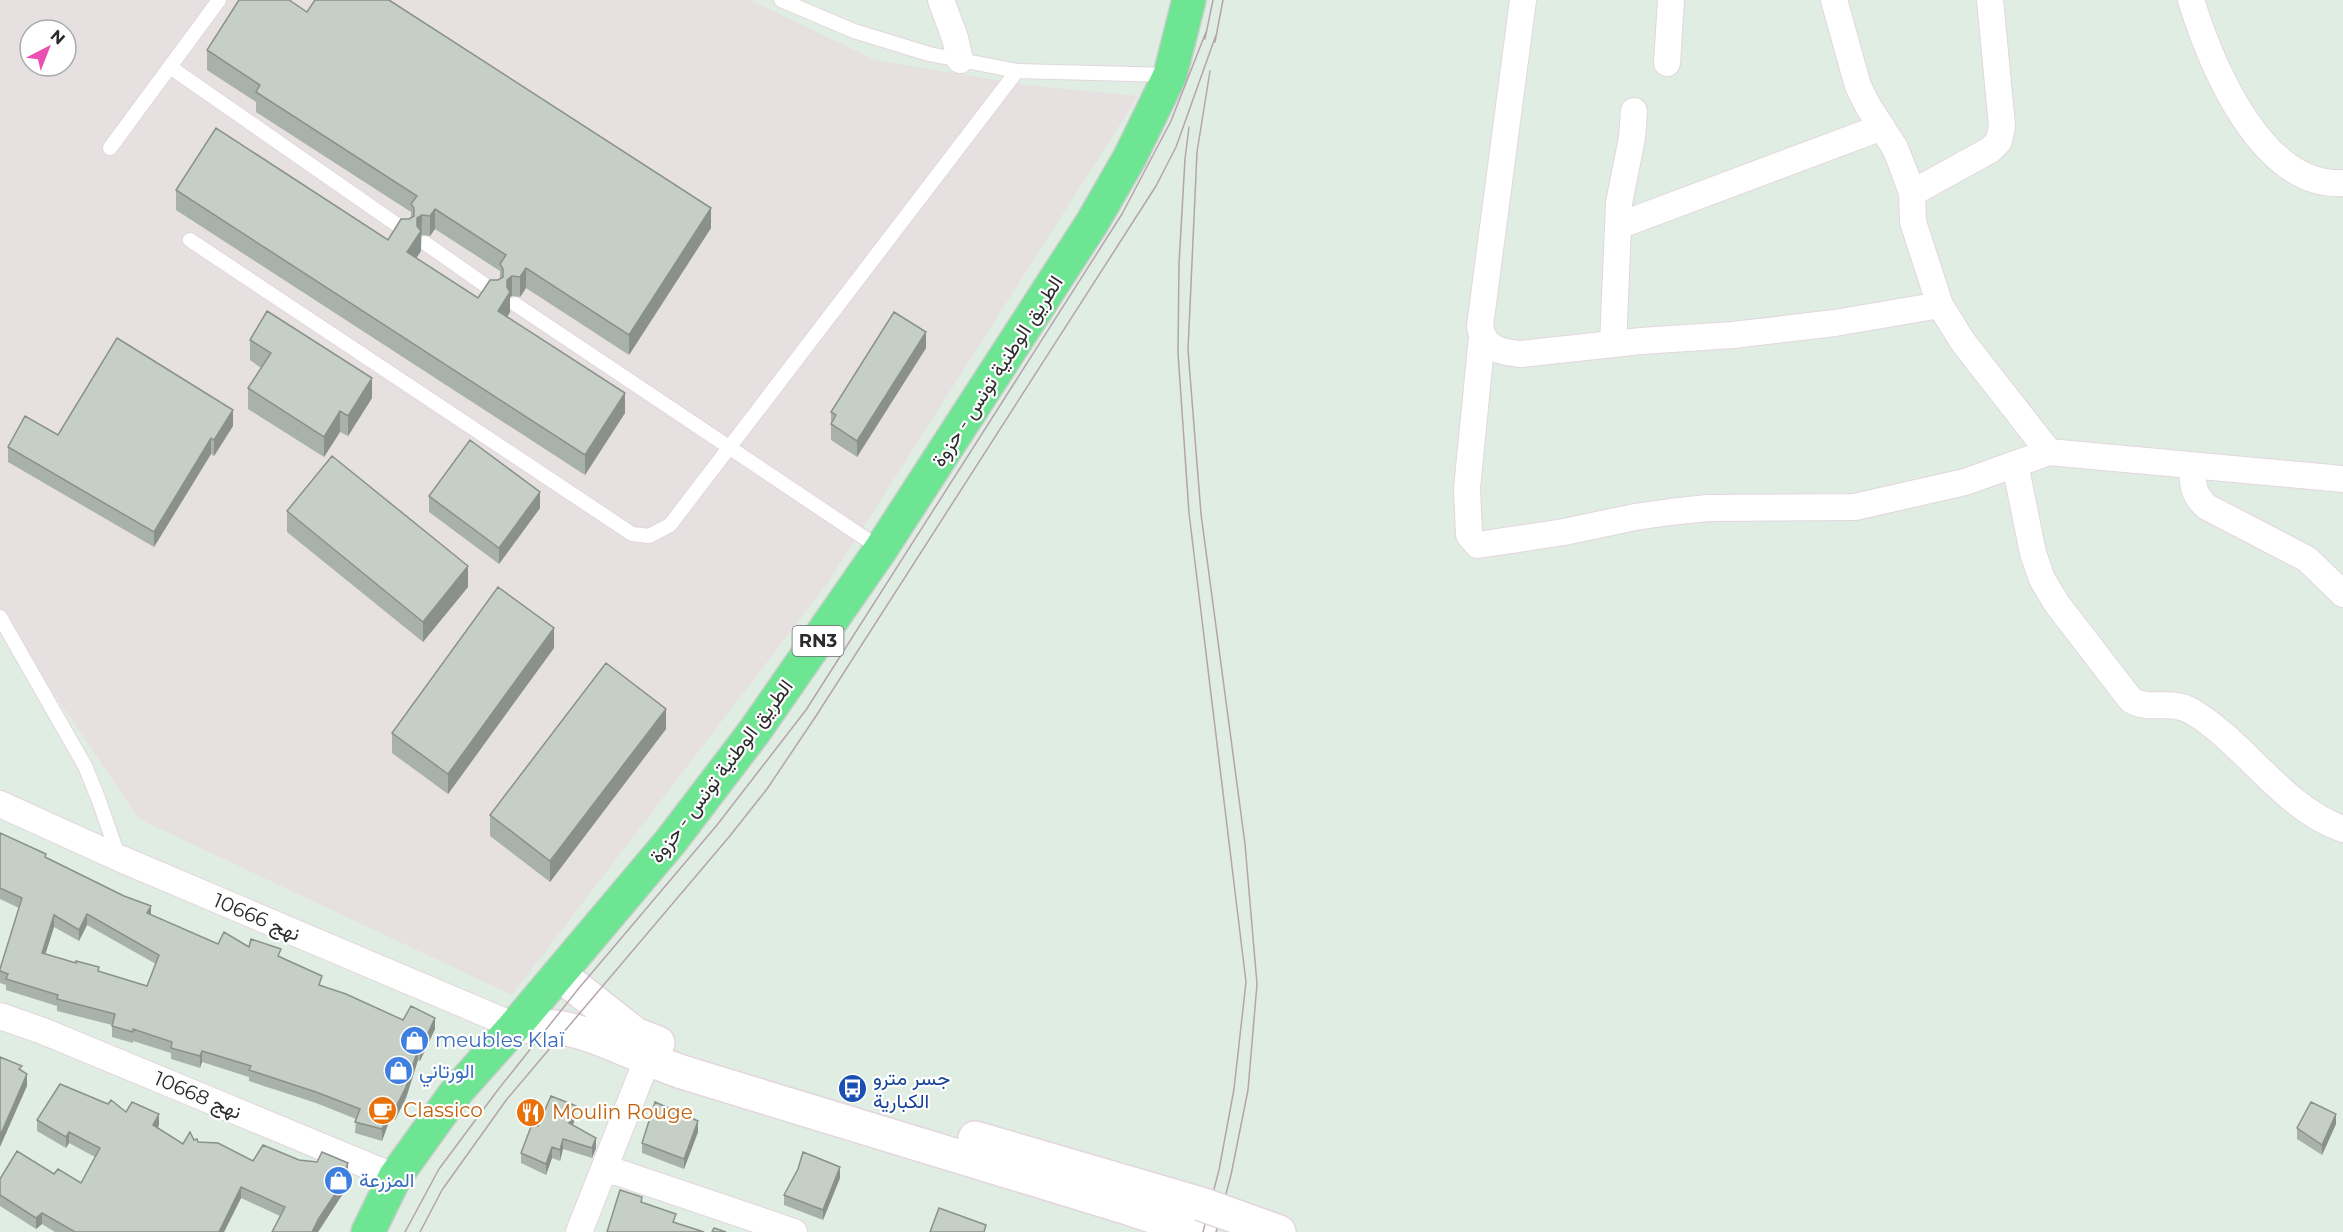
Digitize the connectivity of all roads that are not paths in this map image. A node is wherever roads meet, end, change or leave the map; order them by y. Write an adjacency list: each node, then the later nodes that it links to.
1 (219, 0): 12 (lane)
2 (781, 0): 10 (lane)
3 (941, 0): 10 (street)
4 (1189, 0): 14 (main road, الطريق الوطنية تونس - حزوة / RN3)
5 (1523, 0): 27 (street)
6 (1671, 0): 11 (street)
7 (1834, 0): 16 (street)
8 (1990, 0): 19 (street)
9 (2191, 0): 18 (street)
10 (960, 60): 13 (lane)
11 (1667, 63)
12 (170, 67): 17 (lane); 21 (lane)
13 (1017, 71): 14 (lane); 29 (lane)
14 (1170, 75): 34 (main road, الطريق الوطنية تونس - حزوة / RN3)
15 (1634, 111): 20 (street)
16 (1882, 127): 19 (street); 20 (street)
17 (110, 148)
18 (2343, 183)
19 (1912, 193): 26 (street)
20 (1618, 226): 28 (street)
21 (406, 231)
22 (190, 240): 29 (lane)
23 (425, 243): 24 (lane)
24 (495, 292)
25 (515, 304): 29 (lane)
26 (1940, 305): 28 (street); 30 (street)
27 (1482, 337): 28 (street); 31 (street)
28 (1613, 344)
29 (729, 448): 34 (lane)
30 (2049, 452): 31 (street); 32 (street)
31 (2015, 464): 38 (street)
32 (2193, 467): 33 (street); 35 (street)
33 (2343, 479)
34 (881, 549): 40 (main road, الطريق الوطنية تونس - حزوة / RN3)
35 (2343, 594)
36 (0, 617): 39 (lane)
37 (0, 804): 39 (street, نهج 10666)
38 (2343, 829)
39 (118, 858): 42 (street, نهج 10666)
40 (559, 974): 42 (main road, الطريق الوطنية تونس - حزوة / RN3); 46 (main road)
41 (0, 1016): 45 (street, نهج 10668)
42 (515, 1026): 43 (main road); 45 (main road, الطريق الوطنية تونس - حزوة / RN3)
43 (647, 1060): 44 (street); 46 (main road)
44 (605, 1168): 49 (street); 50 (street)
45 (395, 1177): 48 (main road, الطريق الوطنية تونس - حزوة / RN3)
46 (1189, 1220): 47 (main road, bridge)
47 (1264, 1228)
48 (368, 1232)
49 (579, 1232)
50 (794, 1232)

